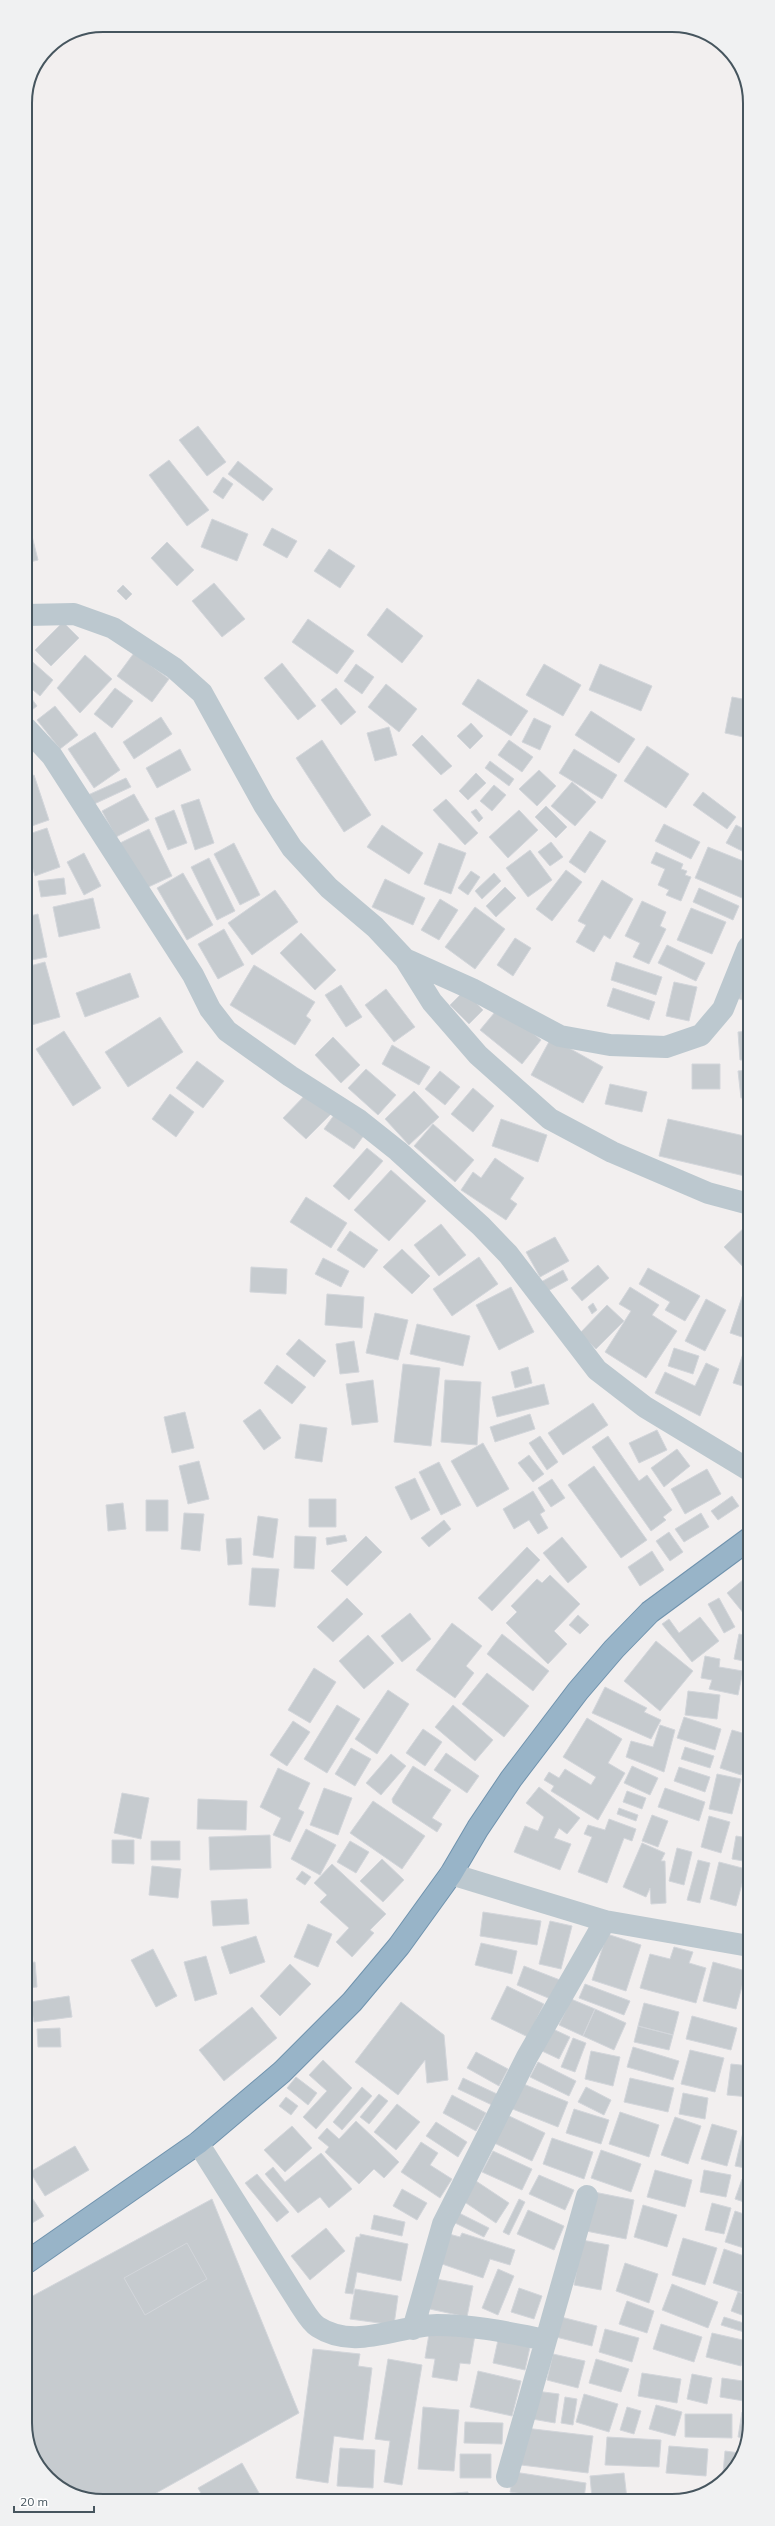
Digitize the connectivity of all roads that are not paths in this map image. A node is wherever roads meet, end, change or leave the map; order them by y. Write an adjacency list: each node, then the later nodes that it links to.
1 (32, 615): 3 (street)
2 (32, 735): 6 (street)
3 (405, 959): 4 (street); 5 (street)
4 (743, 959)
5 (743, 1202)
6 (743, 1466)
7 (743, 1543): 8 (highway)
8 (451, 1874): 9 (street); 11 (highway)
9 (605, 1921): 10 (street); 14 (street)
10 (743, 1945)
11 (198, 2143): 13 (highway); 14 (street)
12 (587, 2196): 15 (street)
13 (32, 2259)
14 (413, 2329): 15 (street)
15 (546, 2340): 16 (street)
16 (507, 2477)

